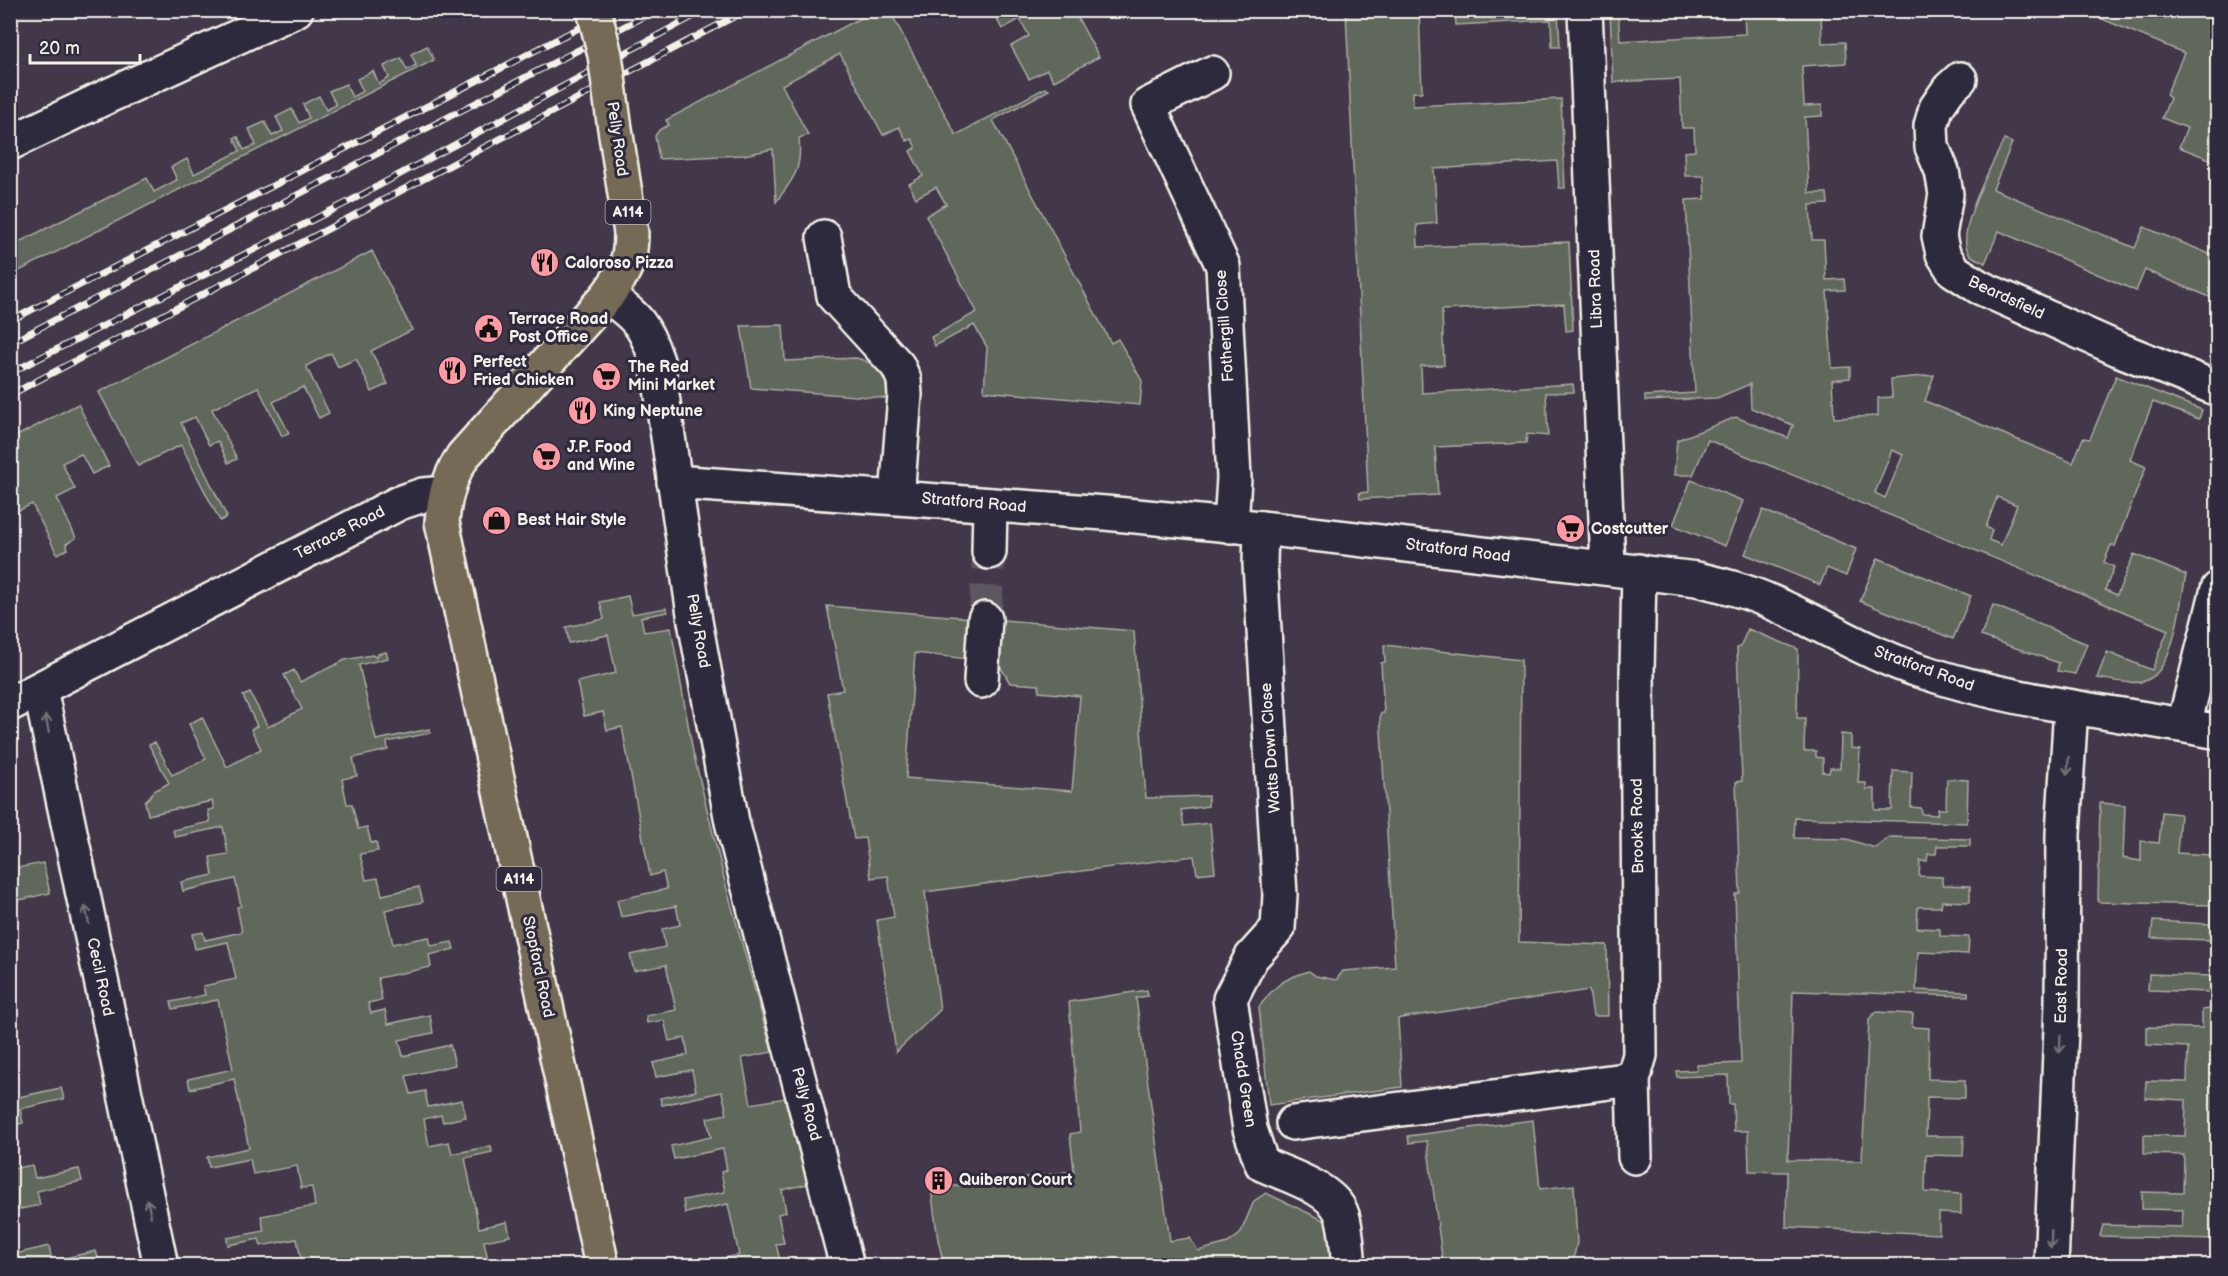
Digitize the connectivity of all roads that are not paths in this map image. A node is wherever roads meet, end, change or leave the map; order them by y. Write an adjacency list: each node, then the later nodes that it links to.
1 (296, 10): 6 (street)
2 (594, 10): 8 (main road, Pelly Road / A114, bridge)
3 (1585, 10): 16 (street, Libra Road)
4 (1212, 73): 14 (street, Fothergill Close)
5 (1960, 79): 9 (street, Beardsfield)
6 (10, 143)
7 (824, 237): 12 (street)
8 (607, 296): 10 (street, Pelly Road); 11 (main road, A114)
9 (2217, 389)
10 (674, 482): 12 (street, Stratford Road); 31 (street, Pelly Road)
11 (446, 493): 20 (street, Terrace Road); 30 (main road, Stopford Road / A114)
12 (897, 497): 13 (street, Stratford Road)
13 (990, 505): 14 (street, Stratford Road); 15 (street)
14 (1246, 527): 16 (street, Stratford Road); 25 (street, Watts Down Close)
15 (989, 552)
16 (1623, 569): 22 (street, Stratford Road); 26 (street, Brook's Road)
17 (2217, 588): 23 (street)
18 (985, 619): 19 (street)
19 (981, 681)
20 (40, 689): 21 (street, Terrace Road); 29 (street, Cecil Road, one-way to 20)
21 (10, 704)
22 (2072, 707): 23 (street, Stratford Road); 33 (street, East Road, one-way to 33)
23 (2184, 725): 24 (street, Stratford Road)
24 (2217, 732)
25 (1251, 958): 32 (street, Chadd Green)
26 (1633, 1079): 27 (street); 28 (street, Brook's Road)
27 (1293, 1123)
28 (1629, 1155)
29 (161, 1266)
30 (602, 1266)
31 (847, 1266)
32 (1349, 1266)
33 (2050, 1266)

